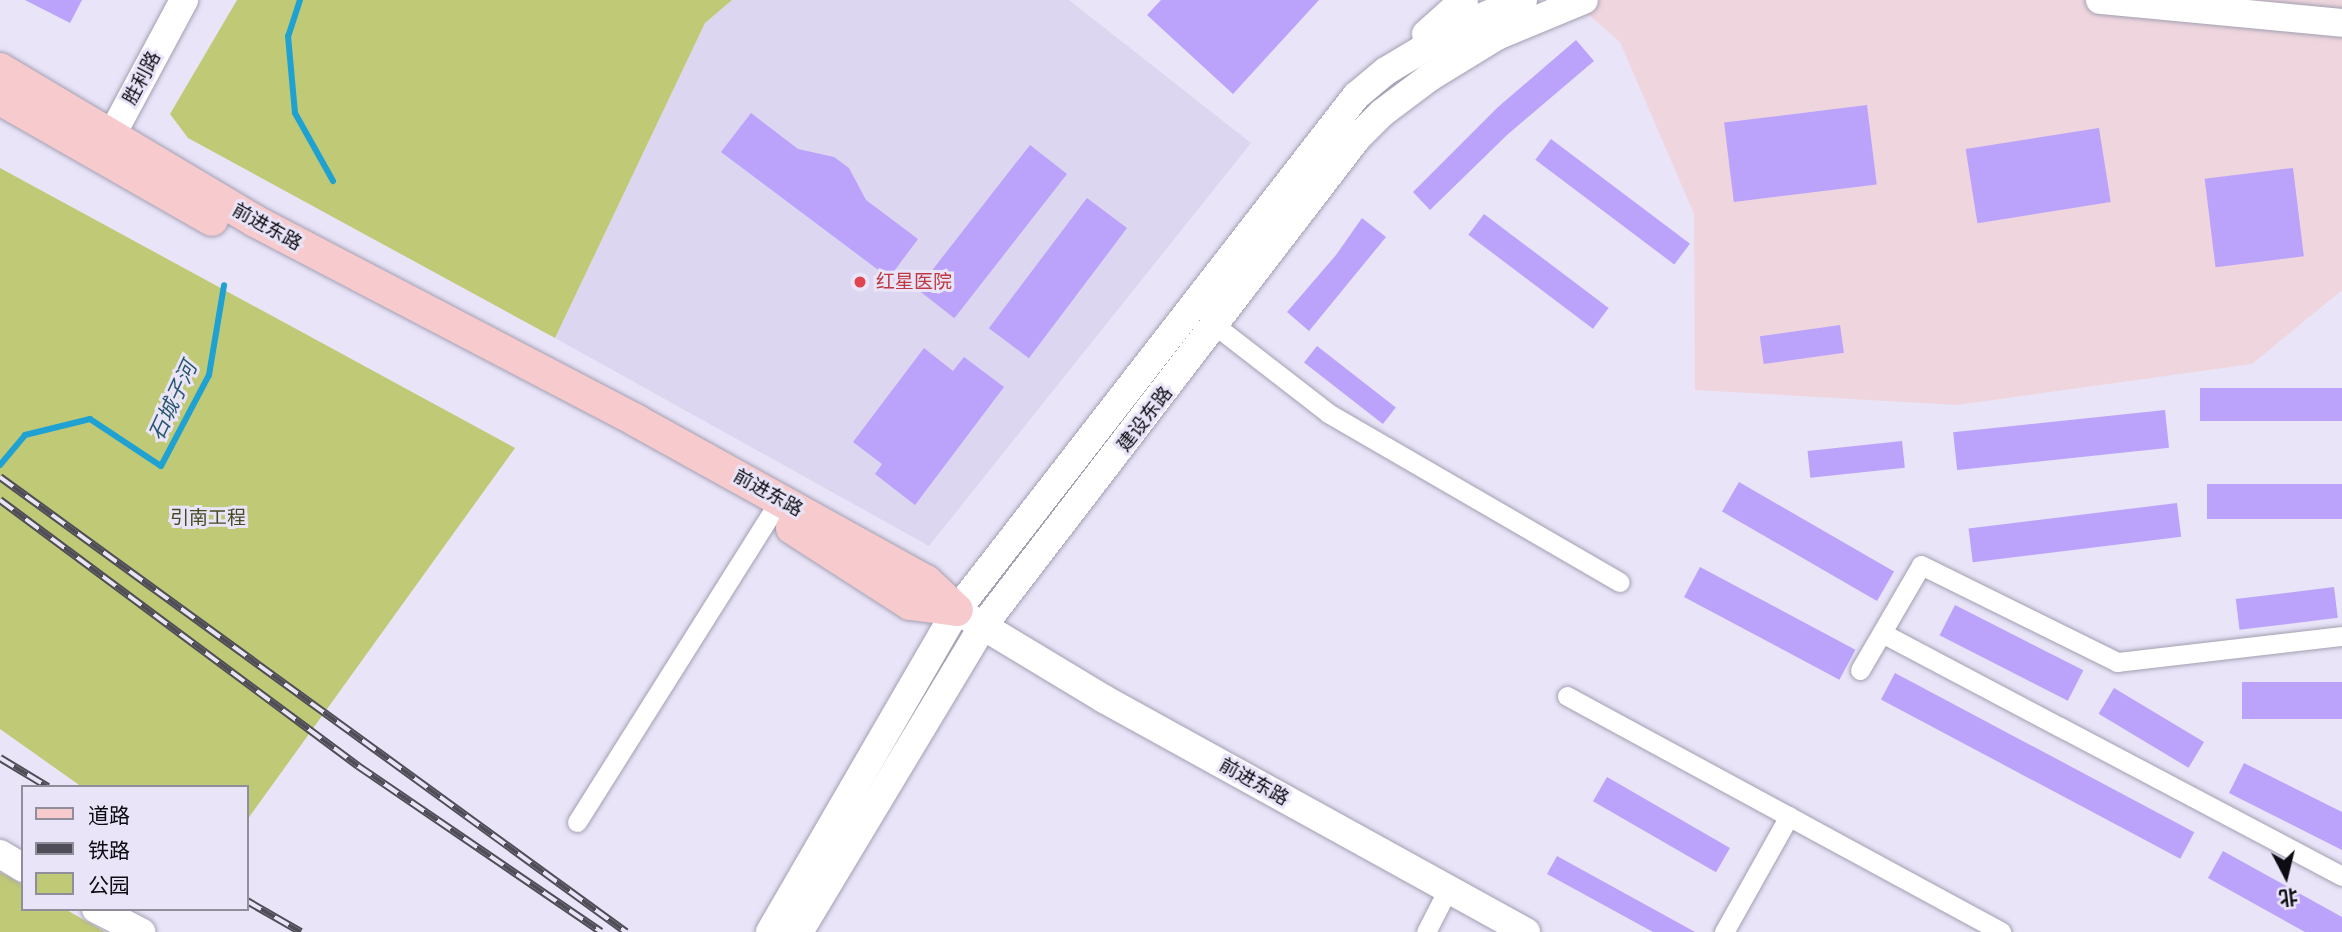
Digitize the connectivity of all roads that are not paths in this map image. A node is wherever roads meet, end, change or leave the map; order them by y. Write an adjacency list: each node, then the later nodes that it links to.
1 (184, 0): 10 (main road, 胜利路)
2 (1464, 0): 8 (main road)
3 (1523, 0): 8 (main road, 建设东路)
4 (1584, 0): 11 (main road, 建设东路)
5 (2100, 0): 6 (main road)
6 (2342, 23)
7 (0, 69): 10 (main road, 前进东路)
8 (1386, 71): 14 (main road, 建设东路)
9 (0, 99): 10 (main road)
10 (106, 145): 12 (main road); 14 (main road, 前进东路)
11 (1216, 326): 13 (street); 14 (main road, 建设东路)
12 (770, 515): 14 (main road); 20 (street)
13 (1620, 582)
14 (970, 618): 24 (main road, 前进东路); 27 (main road); 28 (main road, 建设东路)
15 (1882, 633): 16 (street); 17 (street); 23 (street)
16 (2342, 636)
17 (1860, 670)
18 (1567, 695): 19 (street)
19 (1789, 816): 31 (street); 32 (street)
20 (577, 822)
21 (0, 854): 22 (main road)
22 (21, 866)
23 (2342, 876)
24 (1448, 889): 29 (street); 30 (main road, 前进东路)
25 (100, 911): 26 (main road)
26 (141, 932)
27 (770, 932)
28 (799, 932)
29 (1426, 932)
30 (1526, 932)
31 (1724, 932)
32 (2001, 932)

